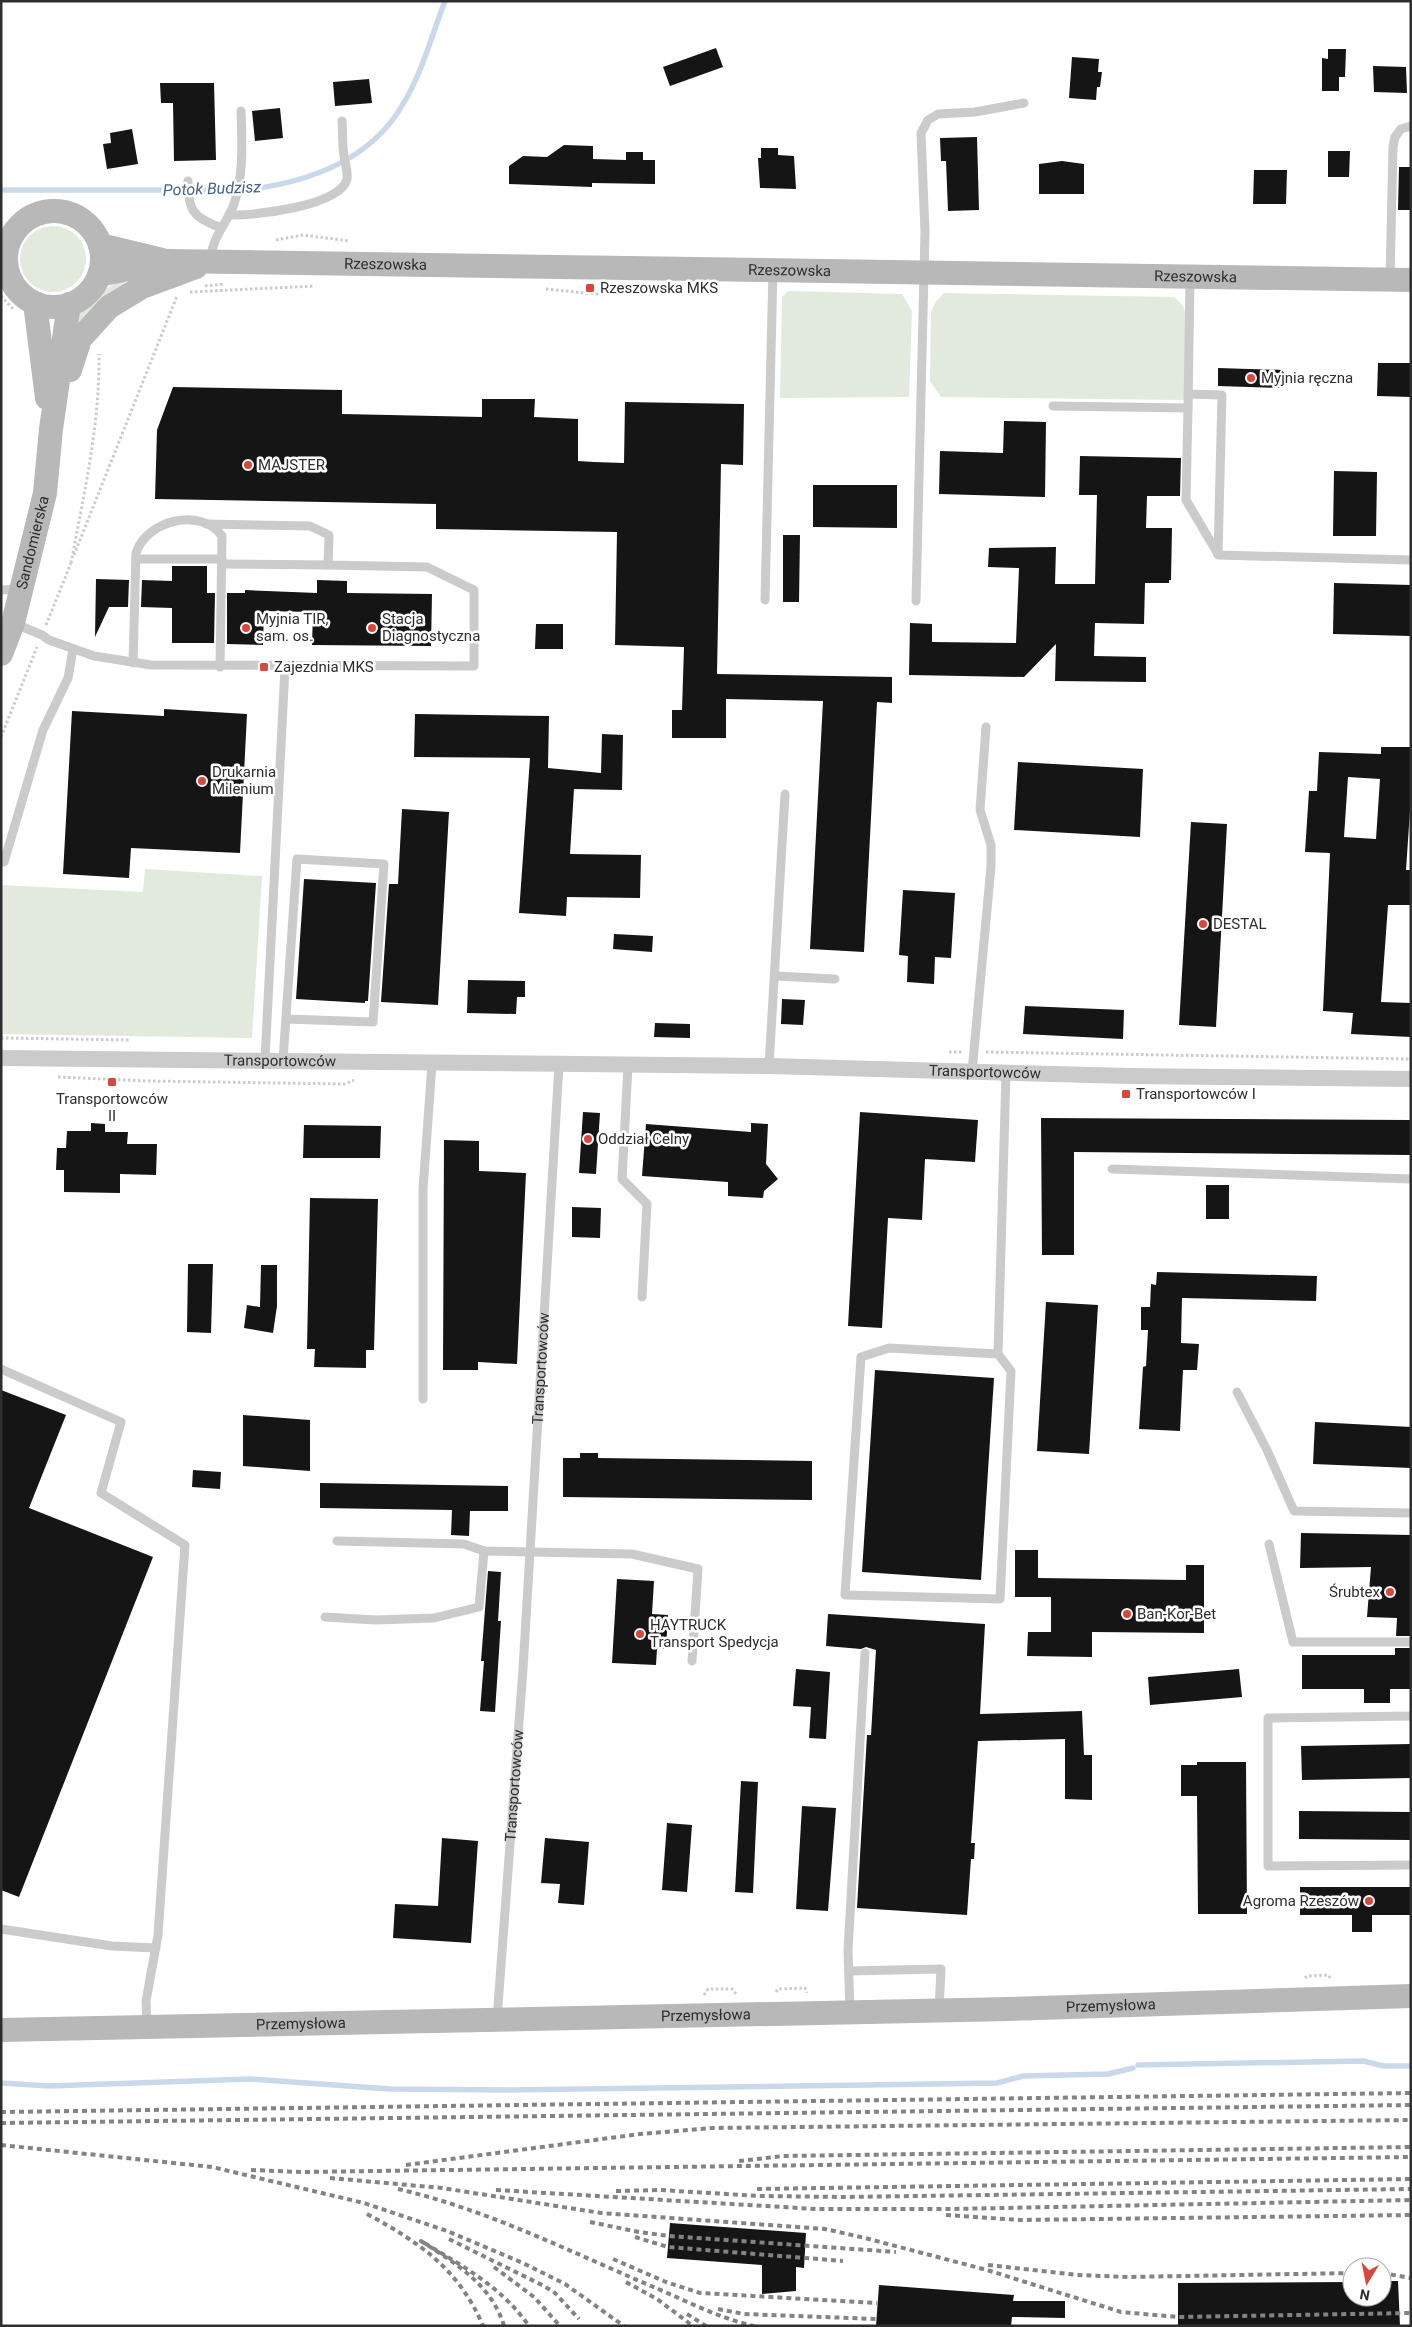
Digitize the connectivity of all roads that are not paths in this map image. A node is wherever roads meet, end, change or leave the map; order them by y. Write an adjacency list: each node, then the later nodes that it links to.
1 (1024, 103): 14 (lane)
2 (241, 111): 6 (lane)
3 (342, 120): 6 (lane)
4 (1411, 126): 17 (lane)
5 (188, 182): 7 (lane)
6 (230, 216): 7 (lane)
7 (221, 228): 11 (lane)
8 (7, 236): 9 (street); 12 (street)
9 (100, 245): 10 (street, Rzeszowska); 15 (street)
10 (168, 261): 11 (street, Rzeszowska); 15 (street, Rzeszowska)
11 (210, 262): 13 (street, Rzeszowska); 23 (street)
12 (4, 270): 18 (street)
13 (773, 270): 14 (street, Rzeszowska); 31 (lane)
14 (923, 272): 16 (street, Rzeszowska); 32 (lane)
15 (99, 275): 19 (street)
16 (1190, 277): 17 (street, Rzeszowska); 20 (lane)
17 (1400, 280)
18 (34, 303): 19 (street); 23 (street)
19 (69, 304): 23 (street)
20 (1188, 394): 22 (lane); 25 (lane)
21 (1053, 406): 22 (lane)
22 (1188, 408): 25 (lane)
23 (51, 429): 30 (street, Sandomierska)
24 (206, 524): 26 (lane); 28 (lane); 29 (lane)
25 (1218, 555): 27 (lane)
26 (136, 559): 28 (lane); 36 (lane)
27 (1411, 560)
28 (222, 562): 29 (lane); 37 (lane)
29 (328, 565): 38 (lane)
30 (11, 589): 33 (street, Sandomierska)
31 (765, 600)
32 (916, 601)
33 (7, 623): 34 (lane); 35 (street, Sandomierska)
34 (73, 649): 36 (lane); 41 (lane)
35 (1, 654)
36 (133, 663): 37 (lane)
37 (220, 667): 38 (lane)
38 (285, 667): 46 (lane)
39 (986, 727): 52 (lane)
40 (785, 794): 42 (lane)
41 (1, 861)
42 (775, 976): 43 (lane); 51 (lane)
43 (835, 978)
44 (286, 1018): 44 (lane); 47 (lane)
45 (1, 1058): 46 (street, Transportowców)
46 (264, 1060): 47 (street, Transportowców)
47 (283, 1060): 48 (street, Transportowców)
48 (432, 1064): 49 (street, Transportowców); 61 (lane)
49 (559, 1065): 50 (street, Transportowców); 66 (lane, Transportowców)
50 (628, 1066): 51 (street, Transportowców); 57 (lane)
51 (769, 1066): 52 (street, Transportowców)
52 (972, 1072): 53 (street, Transportowców)
53 (1006, 1073): 54 (street, Transportowców); 58 (lane)
54 (1411, 1079)
55 (1112, 1169): 56 (lane)
56 (1411, 1179)
57 (642, 1297)
58 (998, 1354): 58 (lane)
59 (1, 1369): 74 (lane)
60 (1237, 1392): 62 (lane)
61 (423, 1399)
62 (1411, 1513)
63 (337, 1541): 65 (lane)
64 (1269, 1544): 68 (lane)
65 (484, 1551): 66 (lane); 67 (lane)
66 (530, 1552): 70 (lane); 79 (lane, Transportowców)
67 (326, 1617)
68 (1411, 1642)
69 (866, 1653): 75 (lane)
70 (692, 1661)
71 (1411, 1716): 72 (lane)
72 (1411, 1865)
73 (1, 1929): 74 (lane)
74 (156, 1948): 80 (lane)
75 (849, 1971): 77 (lane); 78 (lane)
76 (1411, 1996): 77 (street, Przemysłowa)
77 (938, 2010): 78 (street, Przemysłowa)
78 (850, 2012): 79 (street, Przemysłowa)
79 (497, 2019): 80 (street, Przemysłowa)
80 (147, 2028): 81 (street, Przemysłowa)
81 (1, 2030)

